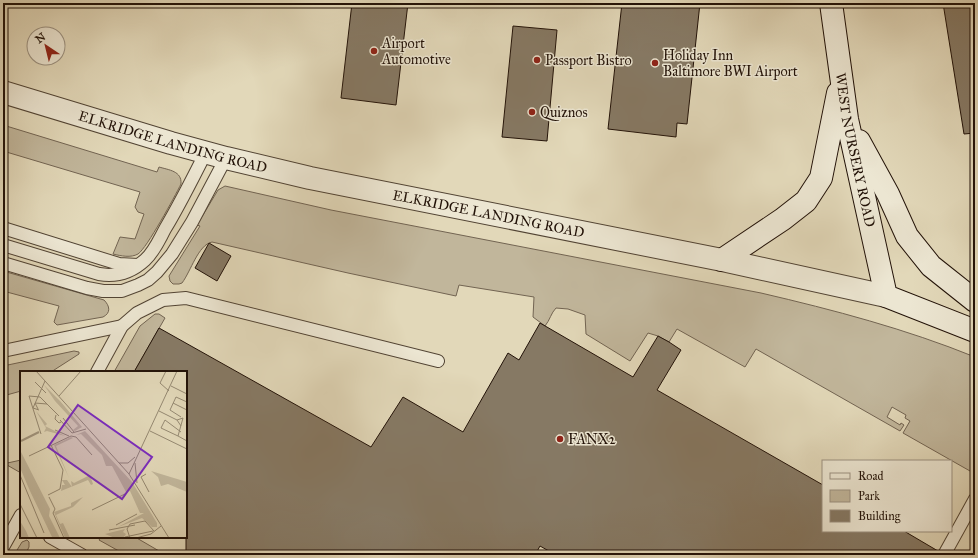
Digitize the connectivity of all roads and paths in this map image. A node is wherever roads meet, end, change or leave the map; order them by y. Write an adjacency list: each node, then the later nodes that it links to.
1 (831, 3): 2 (street, WEST NURSERY ROAD)
2 (841, 77): 4 (street, WEST NURSERY ROAD); 8 (street)
3 (3, 92): 5 (street, ELKRIDGE LANDING ROAD)
4 (847, 119): 11 (street, WEST NURSERY ROAD); 12 (street)
5 (216, 155): 8 (street, ELKRIDGE LANDING ROAD); 9 (lane); 10 (lane)
6 (3, 228): 10 (lane)
7 (3, 245): 10 (lane)
8 (722, 260): 11 (street, ELKRIDGE LANDING ROAD)
9 (3, 263)
10 (139, 265)
11 (886, 296): 14 (street, ELKRIDGE LANDING ROAD)
12 (975, 301)
13 (122, 326): 15 (lane); 16 (lane); 17 (lane)
14 (975, 331)
15 (3, 351)
16 (438, 361)
17 (98, 371)
18 (975, 499): 23 (lane)
19 (20, 518): 21 (lane)
20 (52, 538): 22 (lane)
21 (3, 547)
22 (82, 555)
23 (944, 555)

